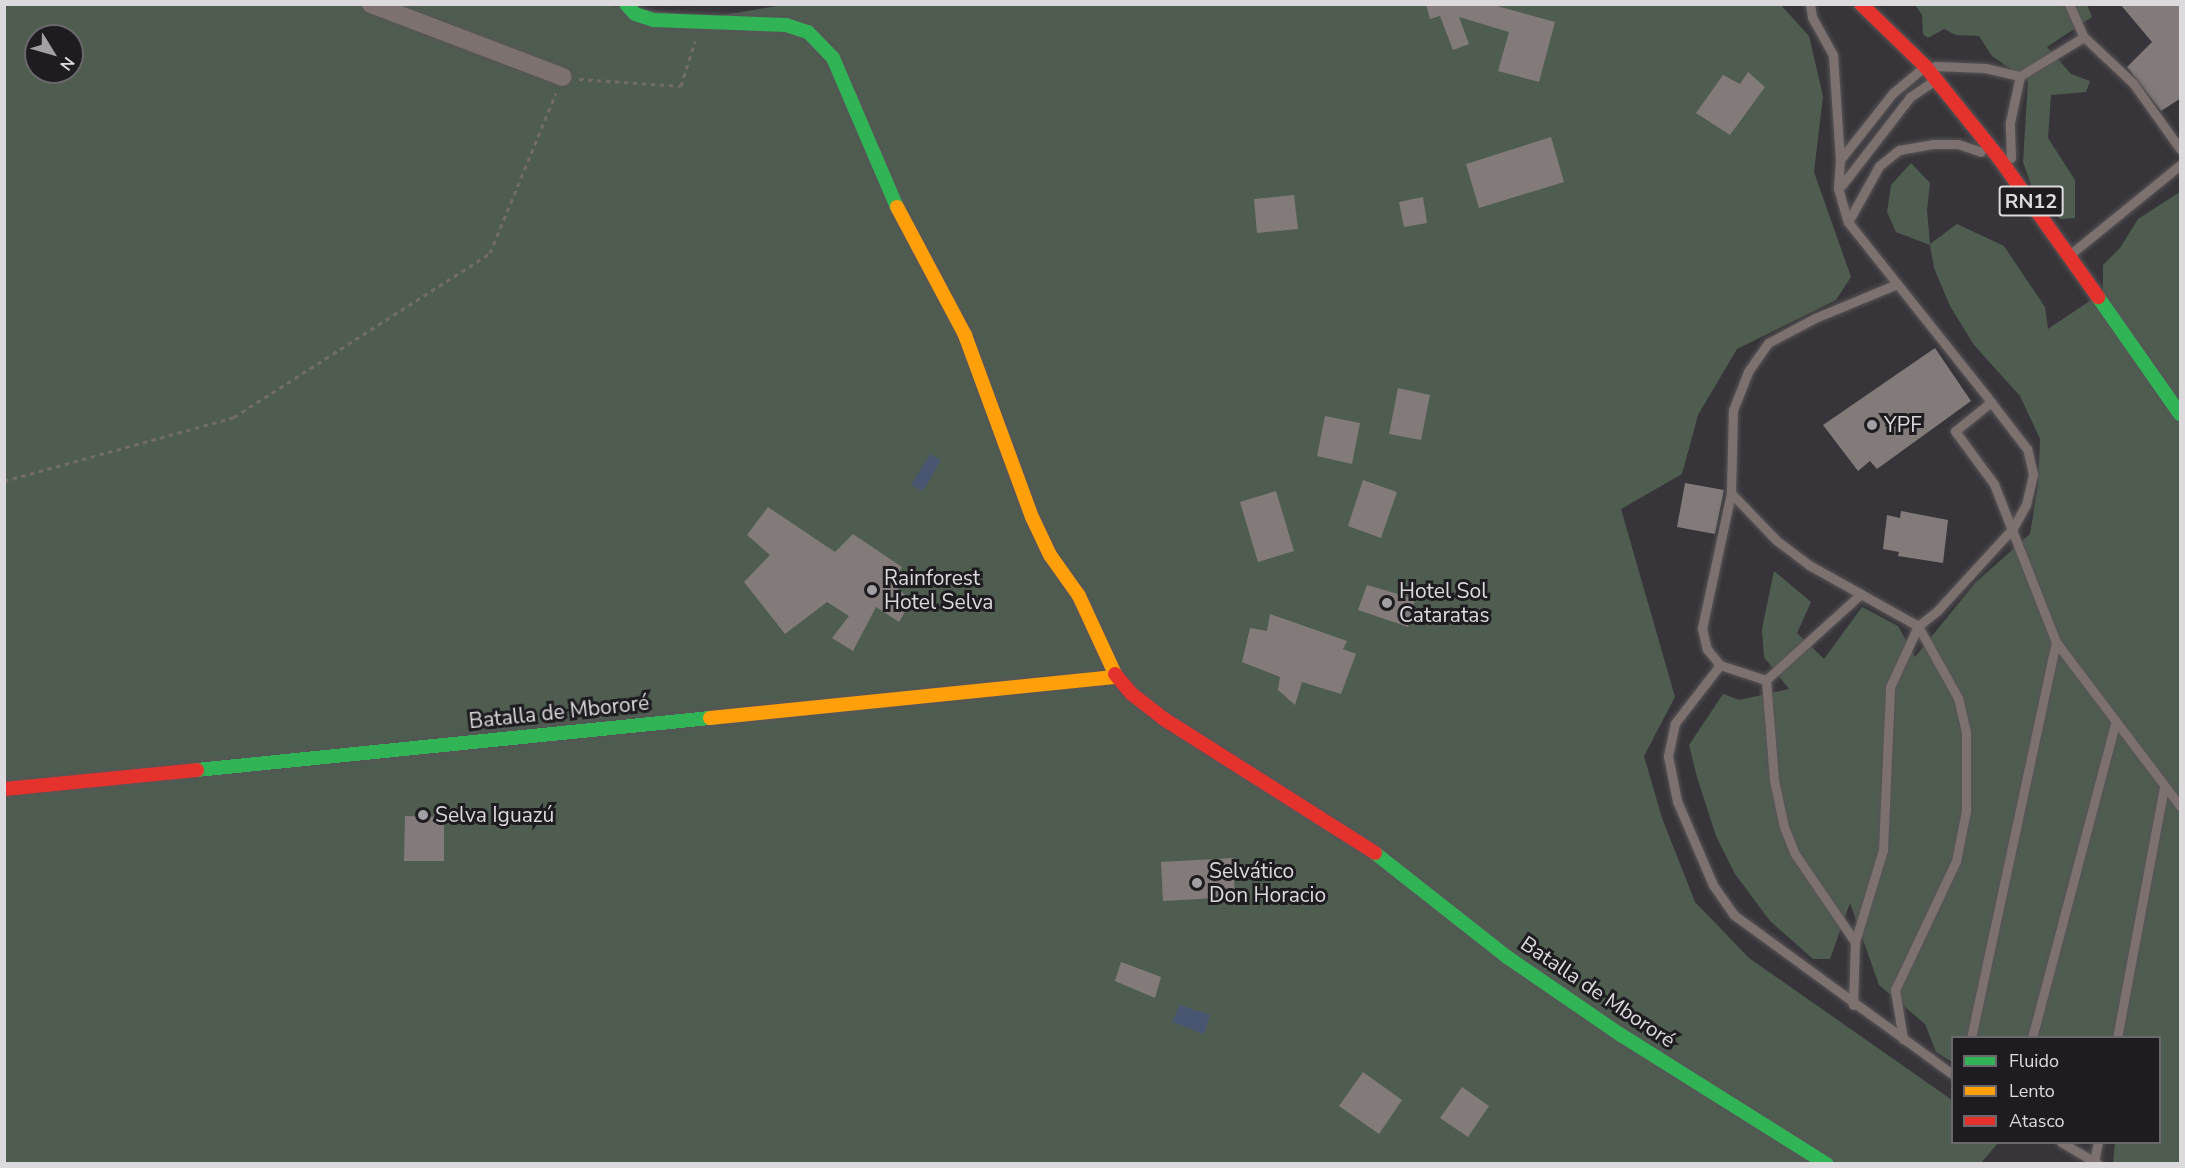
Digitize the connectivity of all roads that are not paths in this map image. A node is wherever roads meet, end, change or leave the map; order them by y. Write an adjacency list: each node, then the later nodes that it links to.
1 (371, 4): 9 (street)
2 (626, 4): 30 (main road)
3 (1810, 4): 13 (lane)
4 (1861, 4): 7 (main road, RN12)
5 (2069, 4): 6 (lane)
6 (2084, 37): 8 (lane); 11 (lane)
7 (1925, 66): 8 (lane); 10 (main road, RN12); 13 (lane)
8 (2020, 76): 15 (lane)
9 (563, 77)
10 (1936, 79): 12 (main road, RN12); 16 (lane)
11 (2181, 149)
12 (1999, 158): 15 (main road, RN12); 17 (lane)
13 (1840, 160): 16 (lane)
14 (2181, 165): 18 (lane)
15 (2012, 175): 18 (main road, RN12)
16 (1839, 187): 17 (lane)
17 (1848, 222): 19 (lane)
18 (2070, 254): 20 (main road, RN12)
19 (1897, 285): 21 (lane); 24 (lane)
20 (2168, 395): 22 (lane); 23 (main road, RN12)
21 (1990, 402): 25 (lane); 25 (lane)
22 (2181, 404)
23 (2181, 414)
24 (1731, 494): 26 (lane); 29 (lane)
25 (2013, 528): 27 (lane); 28 (lane)
26 (1861, 594): 27 (lane); 31 (lane)
27 (1918, 626): 36 (lane); 41 (lane)
28 (2056, 642): 32 (lane); 38 (lane)
29 (1720, 665): 31 (lane); 37 (lane)
30 (1118, 678): 34 (main road, Batalla de Mbororé); 46 (main road, Batalla de Mbororé)
31 (1766, 680): 36 (lane)
32 (2116, 721): 33 (lane); 39 (lane)
33 (2164, 788): 35 (lane); 40 (lane)
34 (4, 789)
35 (2181, 806)
36 (1855, 942): 37 (lane)
37 (1853, 1005): 41 (lane)
38 (1971, 1036)
39 (2033, 1036)
40 (2117, 1036)
41 (1904, 1039): 42 (lane)
42 (1951, 1073)
43 (2063, 1144): 45 (lane)
44 (2097, 1144): 45 (lane)
45 (2096, 1163)
46 (1827, 1164)

